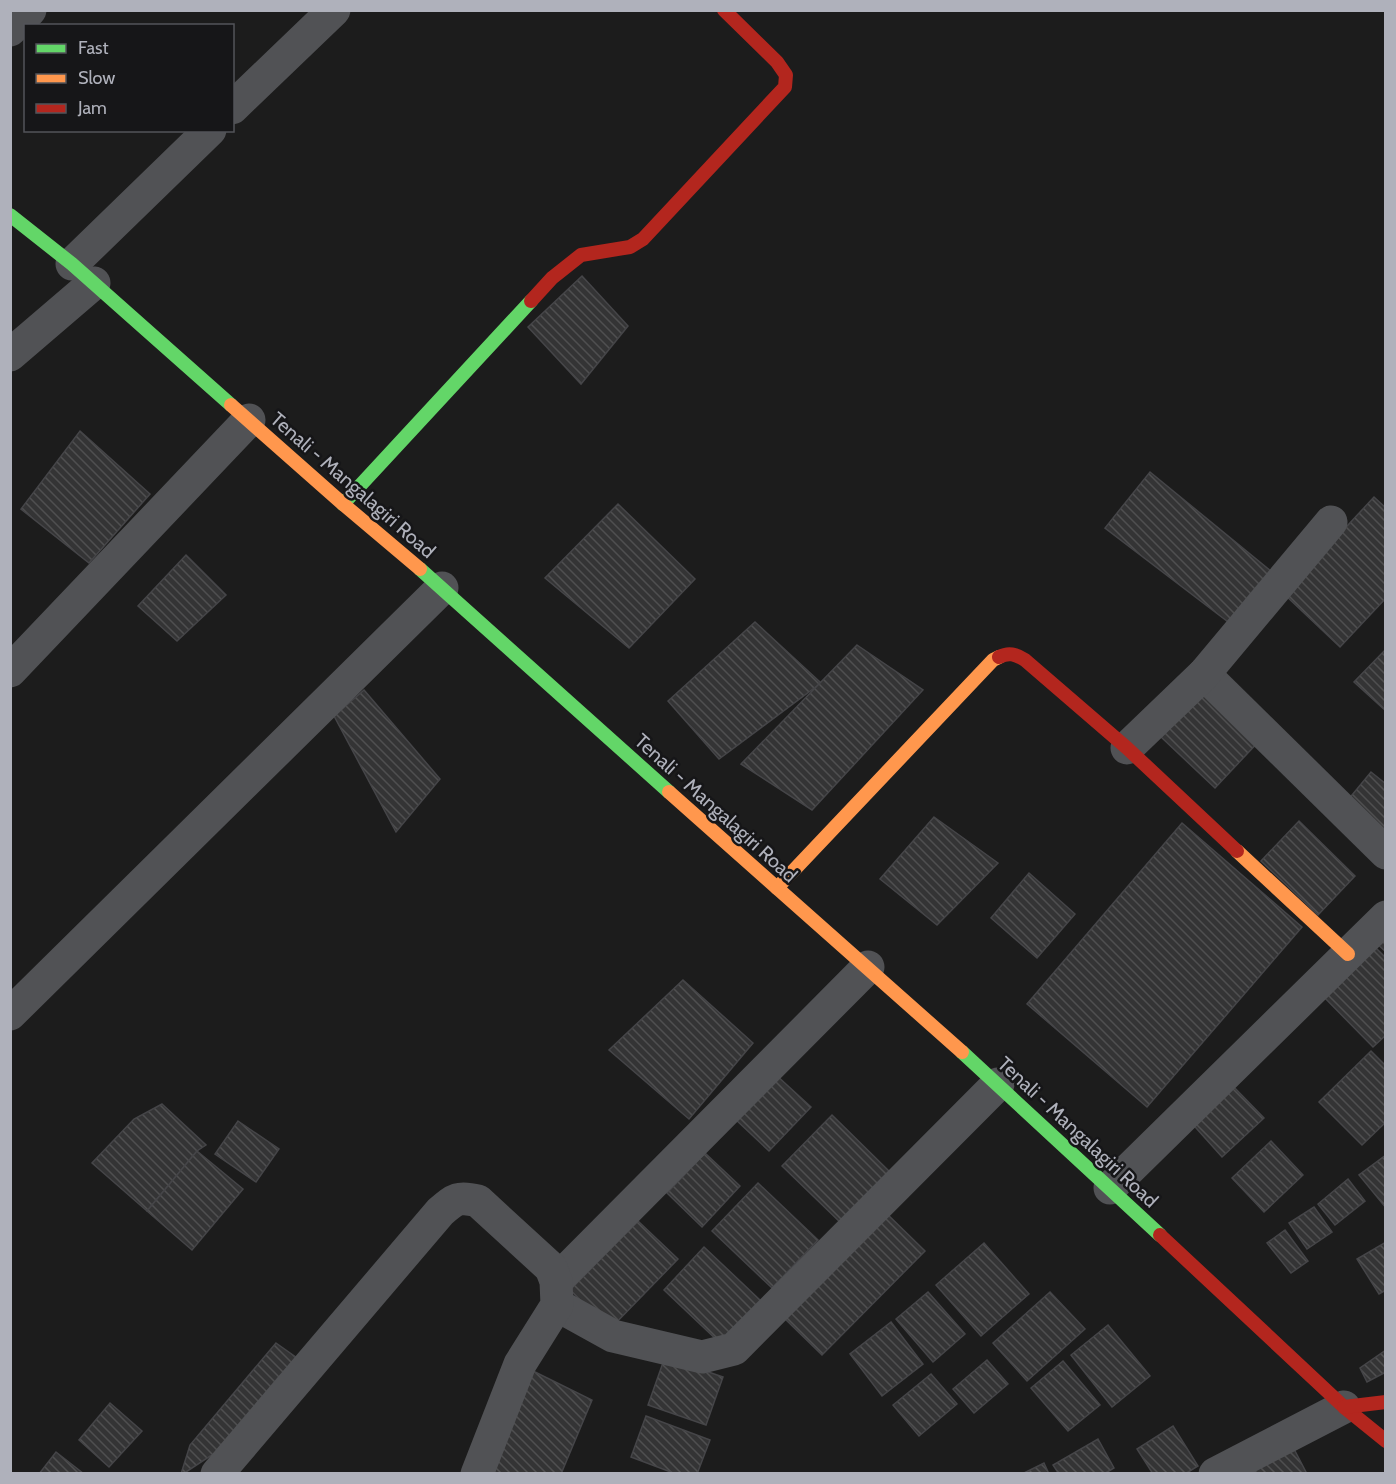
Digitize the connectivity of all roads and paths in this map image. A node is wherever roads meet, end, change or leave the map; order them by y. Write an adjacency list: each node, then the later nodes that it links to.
1 (30, 10): 4 (street)
2 (334, 10): 5 (street)
3 (724, 10): 11 (main road)
4 (10, 30)
5 (234, 106)
6 (208, 132): 8 (street)
7 (10, 216): 8 (main road, Tenali - Mangalagiri Road)
8 (83, 273): 9 (street); 10 (main road, Tenali - Mangalagiri Road)
9 (10, 355)
10 (249, 420): 11 (main road, Tenali - Mangalagiri Road); 14 (street)
11 (343, 504): 13 (main road, Tenali - Mangalagiri Road)
12 (1330, 522): 15 (street)
13 (442, 588): 18 (main road, Tenali - Mangalagiri Road); 22 (street)
14 (10, 671)
15 (1204, 674): 16 (street); 17 (street)
16 (1127, 748): 18 (main road); 20 (main road)
17 (1386, 853)
18 (777, 888): 21 (main road, Tenali - Mangalagiri Road)
19 (1386, 916): 20 (street)
20 (1348, 954): 24 (street)
21 (868, 967): 23 (main road, Tenali - Mangalagiri Road); 25 (street)
22 (10, 1014)
23 (998, 1084): 24 (main road, Tenali - Mangalagiri Road); 25 (street)
24 (1110, 1188): 27 (main road, Tenali - Mangalagiri Road)
25 (556, 1293): 29 (street); 30 (street)
26 (1386, 1402): 27 (main road)
27 (1344, 1407): 28 (main road, Tenali - Mangalagiri Road); 31 (street)
28 (1386, 1441)
29 (217, 1473)
30 (477, 1473)
31 (1215, 1473)

